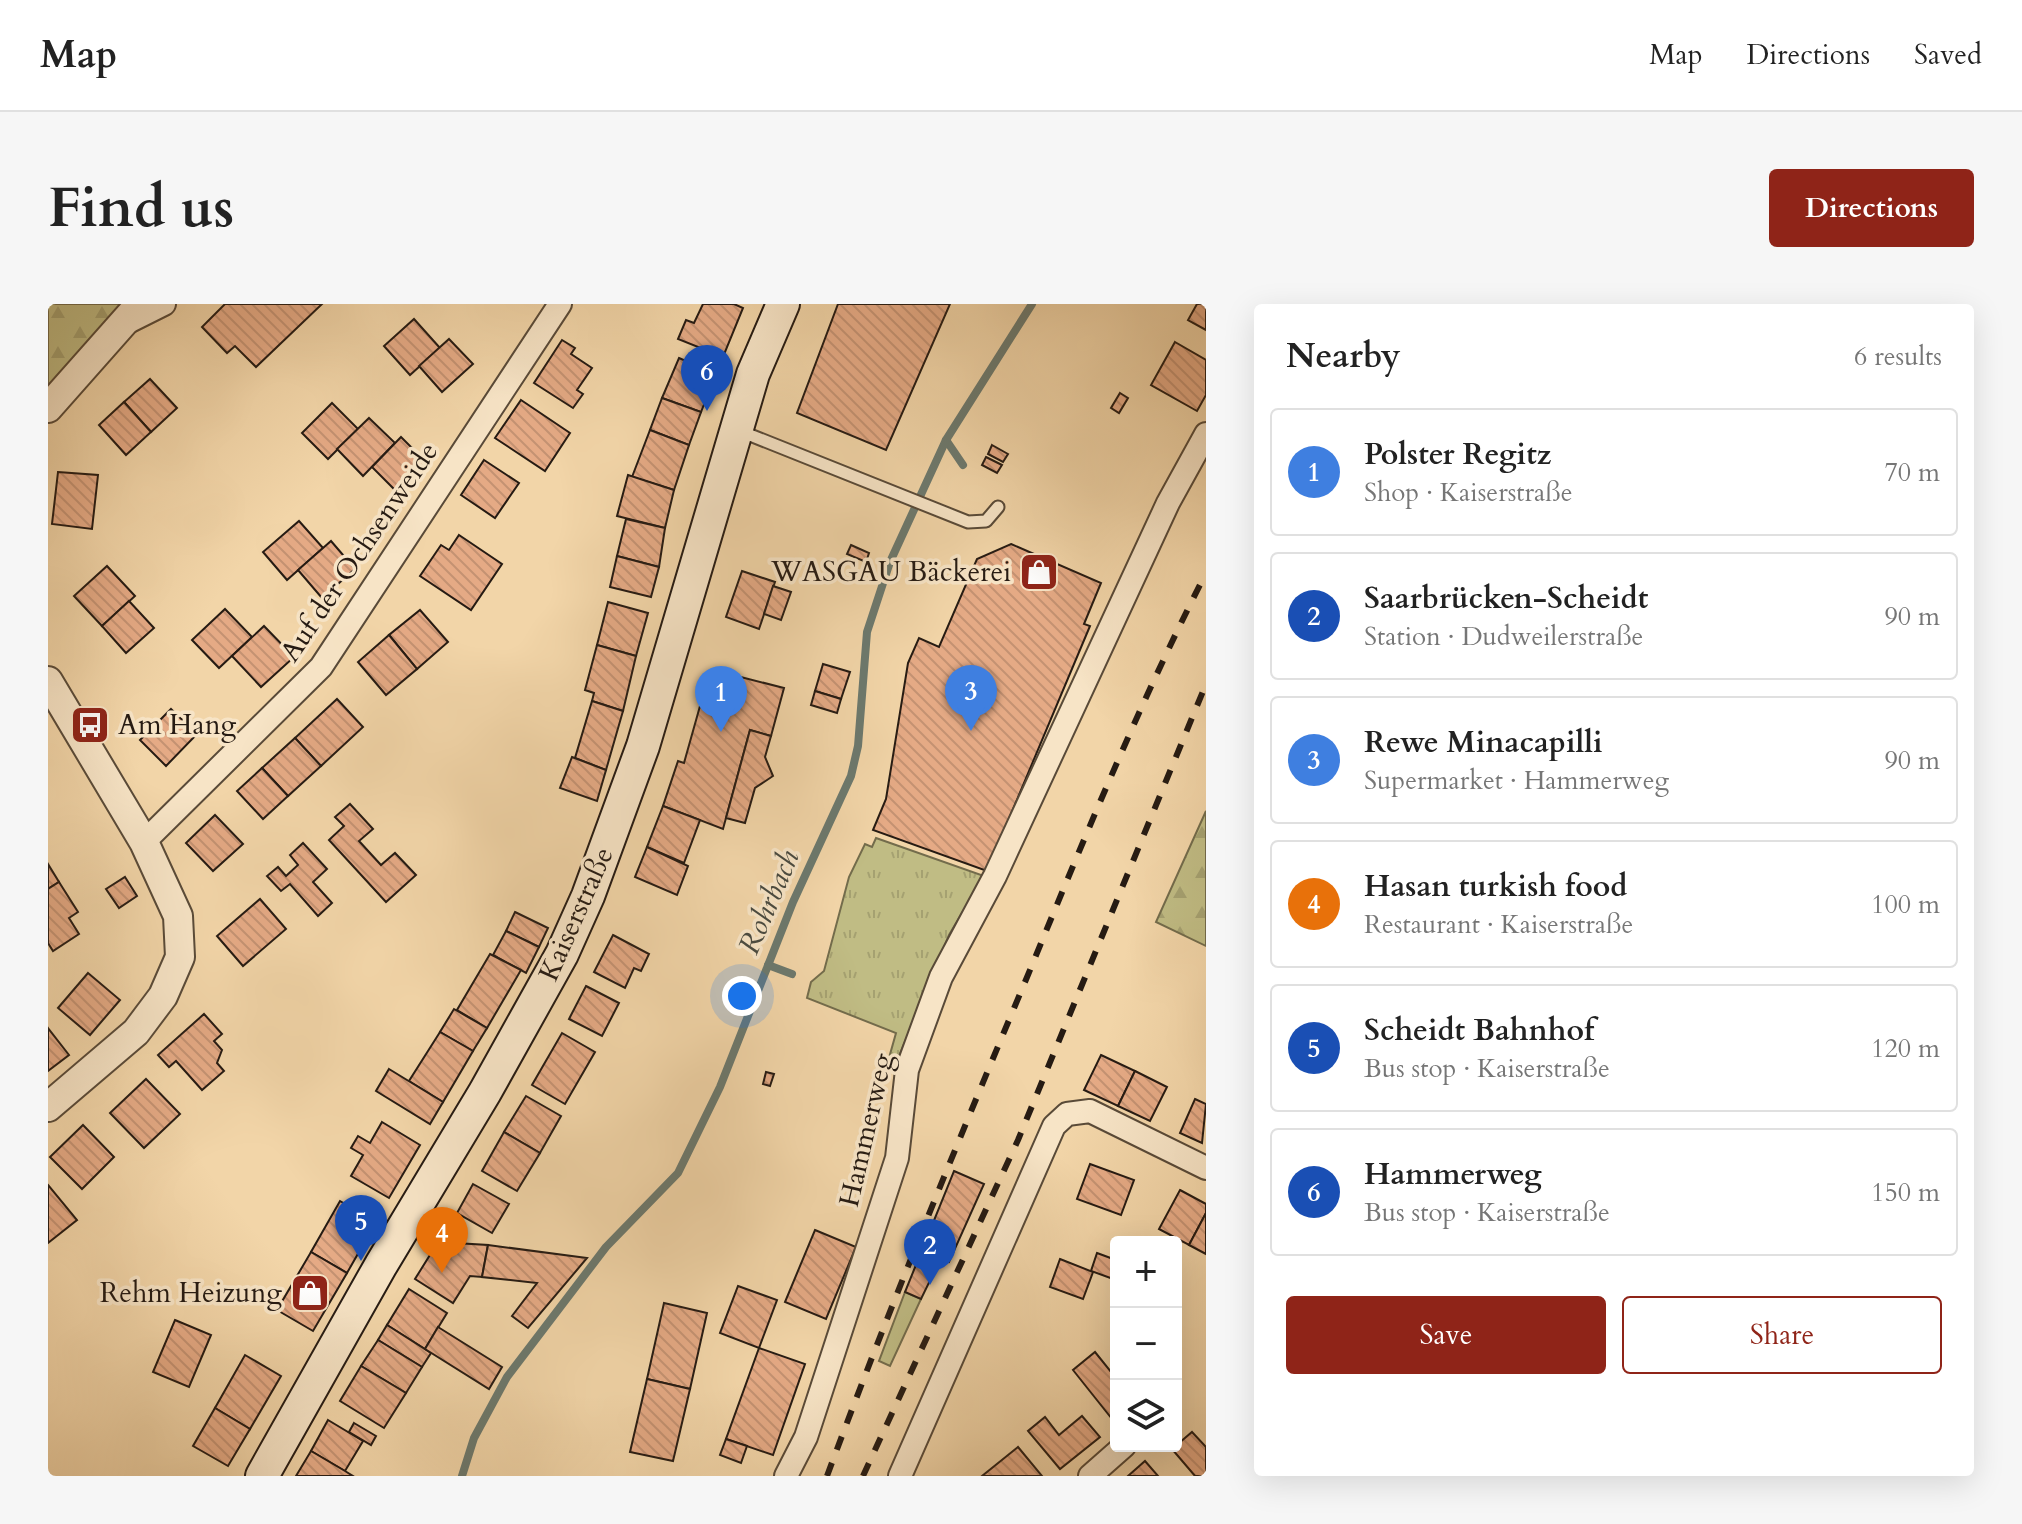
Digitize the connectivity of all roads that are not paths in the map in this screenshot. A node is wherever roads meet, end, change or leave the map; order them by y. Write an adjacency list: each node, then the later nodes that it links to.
1 (140, 304): 5 (street)
2 (164, 304): 5 (street)
3 (560, 304): 11 (street, Auf der Ochsenweide)
4 (783, 304): 7 (main road, Kaiserstraße)
5 (117, 328): 6 (street)
6 (48, 408)
7 (736, 429): 9 (lane); 15 (main road, Kaiserstraße)
8 (1206, 434): 16 (street, Hammerweg)
9 (998, 507)
10 (48, 681): 11 (street)
11 (144, 842): 12 (street)
12 (48, 1107)
13 (1206, 1168): 17 (street)
14 (1117, 1452): 18 (street)
15 (262, 1476)
16 (786, 1476)
17 (900, 1476)
18 (1090, 1476)

